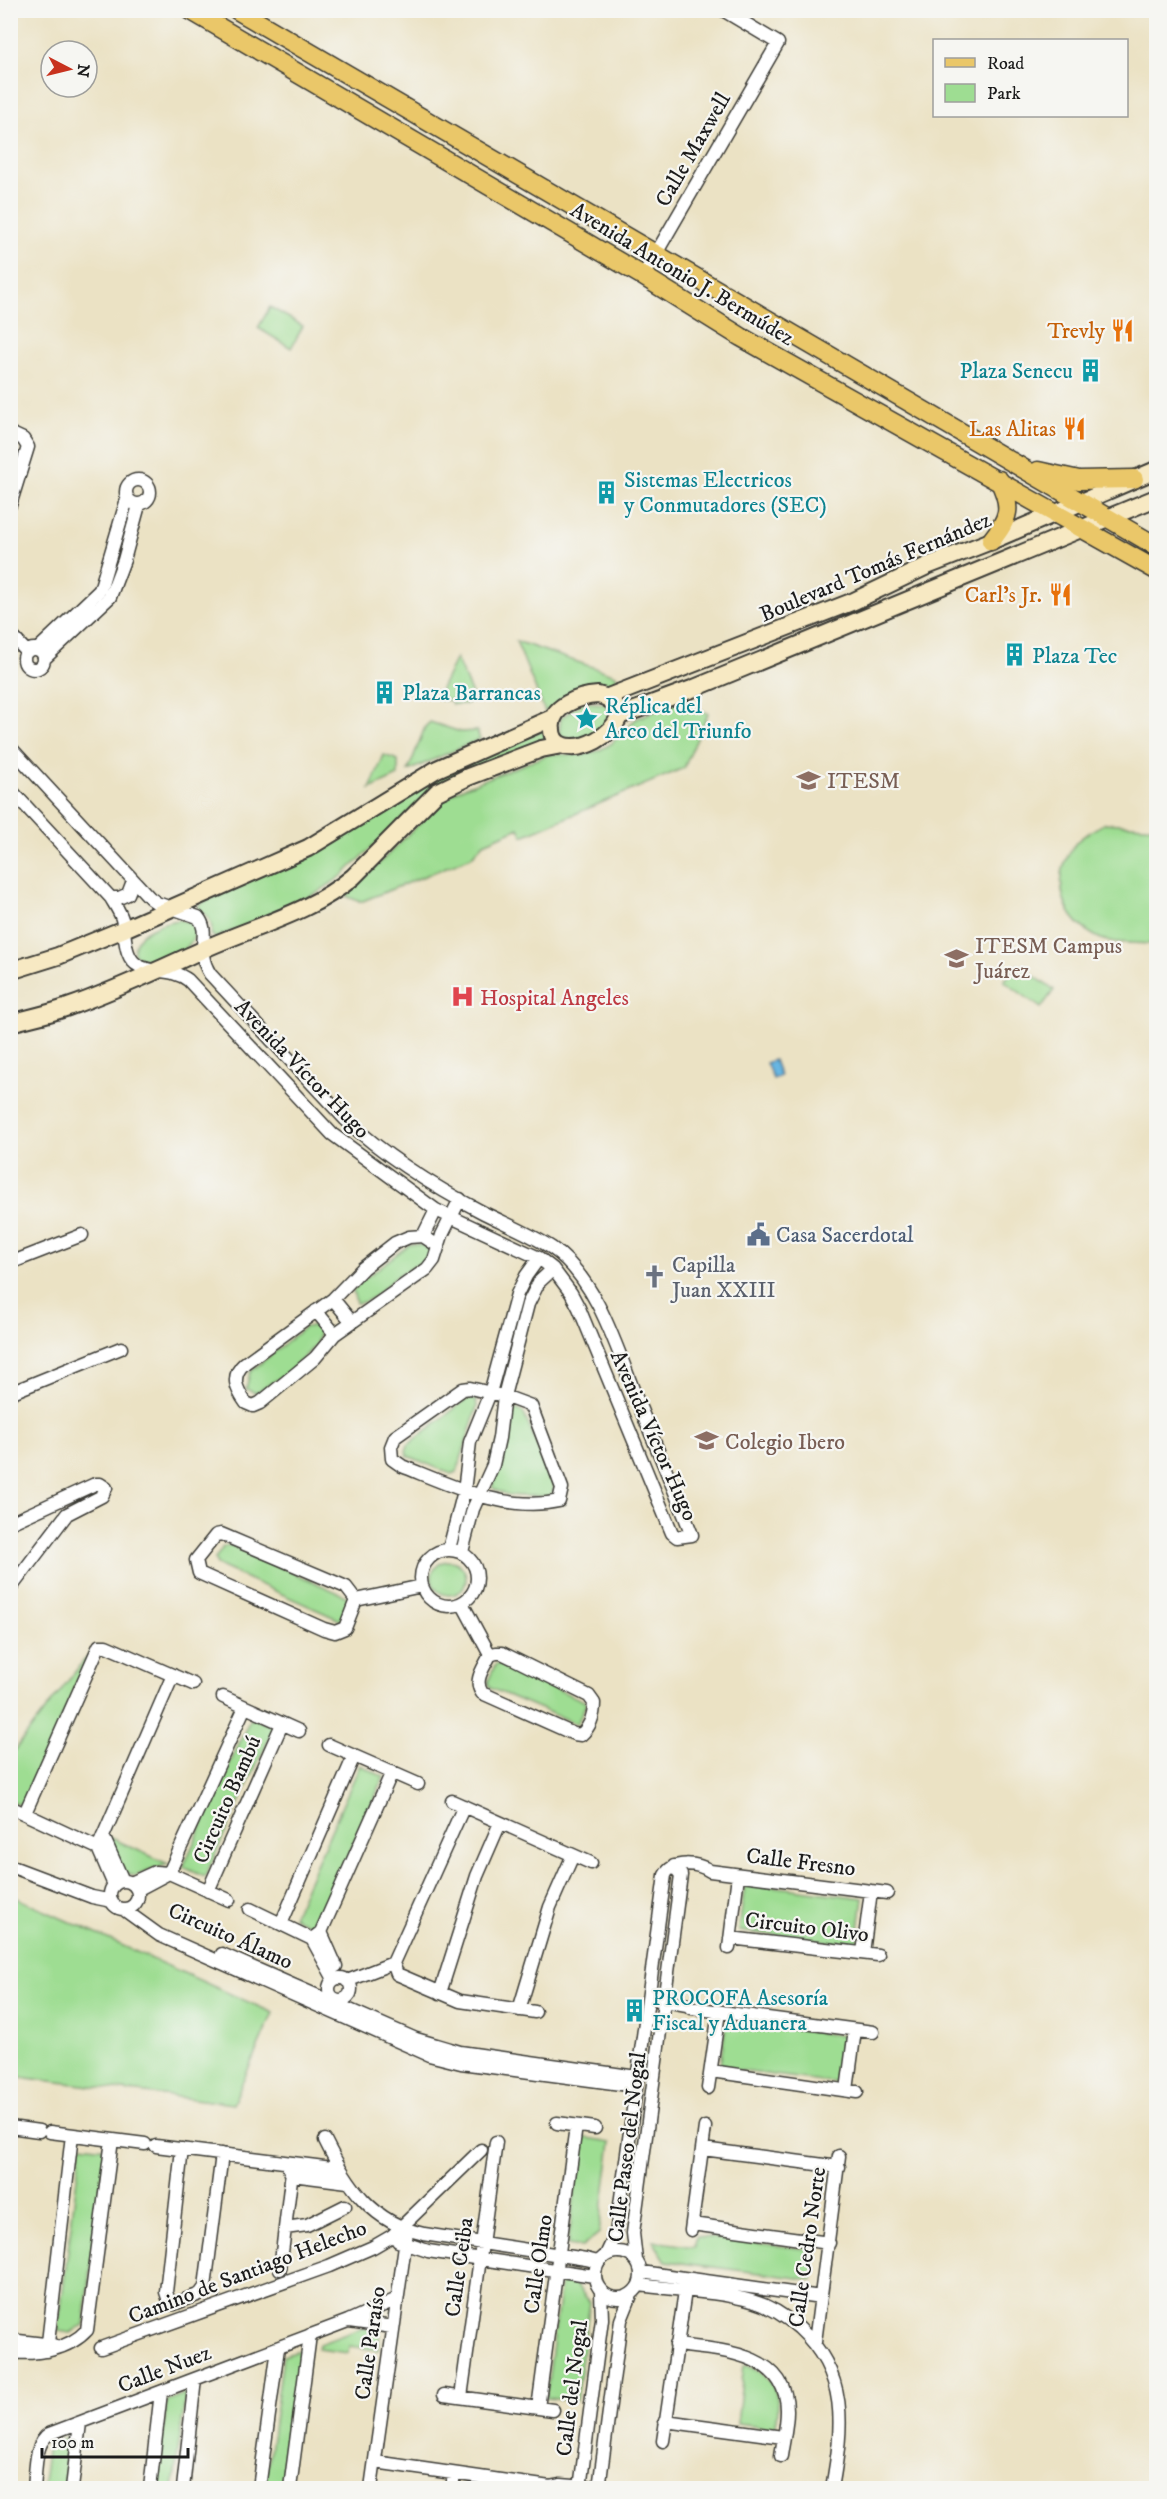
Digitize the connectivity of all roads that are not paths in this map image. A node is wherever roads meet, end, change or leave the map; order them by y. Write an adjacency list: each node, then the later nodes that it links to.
1 (237, 10): 4 (main road, Avenida Antonio J. Bermúdez)
2 (723, 10): 6 (street, Calle Maxwell)
3 (196, 12): 5 (main road, Avenida Antonio J. Bermúdez)
4 (604, 226): 5 (main road); 6 (main road, Avenida Antonio J. Bermúdez)
5 (591, 247): 7 (main road, Avenida Antonio J. Bermúdez)
6 (655, 255): 7 (street, Calle Maxwell); 9 (main road, Avenida Antonio J. Bermúdez)
7 (643, 276): 11 (main road, Avenida Antonio J. Bermúdez)
8 (10, 433): 16 (street)
9 (1022, 468): 10 (main road); 14 (main road, Avenida Antonio J. Bermúdez)
10 (1147, 474): 12 (main road); 14 (main road, Boulevard Tomás Fernández)
11 (999, 480): 17 (main road, Avenida Antonio J. Bermúdez); 20 (main road)
12 (1156, 497): 18 (main road, Boulevard Tomás Fernández)
13 (127, 499): 15 (street); 15 (street); 23 (street)
14 (1082, 503): 17 (main road, Boulevard Tomás Fernández); 18 (main road, Avenida Antonio J. Bermúdez)
15 (139, 505): 23 (street)
16 (10, 506)
17 (1055, 514): 19 (main road, Avenida Antonio J. Bermúdez); 20 (main road, Boulevard Tomás Fernández)
18 (1108, 518): 19 (main road, Boulevard Tomás Fernández); 21 (main road, Avenida Antonio J. Bermúdez)
19 (1081, 529): 22 (main road, Avenida Antonio J. Bermúdez); 25 (main road, Boulevard Tomás Fernández)
20 (991, 541): 24 (main road, Boulevard Tomás Fernández)
21 (1156, 546)
22 (1156, 570)
23 (105, 594): 26 (street)
24 (870, 594): 25 (main road); 27 (main road, Boulevard Tomás Fernández)
25 (877, 613): 28 (main road, Boulevard Tomás Fernández)
26 (10, 634)
27 (608, 697): 28 (main road); 29 (main road)
28 (619, 716): 30 (main road)
29 (552, 718): 30 (main road); 35 (main road)
30 (562, 745): 37 (main road)
31 (10, 747): 33 (street)
32 (10, 789): 34 (street)
33 (133, 881): 34 (street); 35 (street)
34 (111, 898): 36 (street)
35 (174, 908): 36 (main road); 37 (street)
36 (124, 929): 38 (street); 39 (main road)
37 (202, 950): 38 (main road); 41 (street, Avenida Víctor Hugo)
38 (161, 969): 40 (main road); 42 (street, Avenida Víctor Hugo)
39 (10, 971)
40 (10, 1023)
41 (345, 1119): 42 (street); 43 (street, Avenida Víctor Hugo)
42 (332, 1134): 44 (street, Avenida Víctor Hugo)
43 (460, 1199): 45 (street); 53 (street, Avenida Víctor Hugo)
44 (436, 1210): 45 (street, Avenida Víctor Hugo); 47 (street)
45 (450, 1218): 48 (street); 49 (street, Avenida Víctor Hugo)
46 (82, 1235): 50 (street)
47 (423, 1236): 48 (street); 52 (street)
48 (438, 1246): 58 (street)
49 (539, 1258): 51 (street, Avenida Víctor Hugo); 56 (street)
50 (10, 1263)
51 (553, 1269): 54 (street, Avenida Víctor Hugo); 57 (street)
52 (333, 1299): 55 (street); 58 (street)
53 (596, 1301): 54 (street); 61 (street, Avenida Víctor Hugo)
54 (579, 1308): 62 (street, Avenida Víctor Hugo)
55 (316, 1311): 59 (street); 59 (street)
56 (511, 1313): 57 (street); 64 (street)
57 (525, 1317): 65 (street)
58 (351, 1321): 59 (street)
59 (335, 1334)
60 (121, 1348): 63 (street)
61 (618, 1353): 62 (street); 62 (street, Avenida Víctor Hugo)
62 (599, 1360)
63 (10, 1393)
64 (490, 1393): 65 (street); 66 (street); 66 (street)
65 (504, 1396): 67 (street); 67 (street)
66 (464, 1491): 67 (street); 71 (street)
67 (479, 1495): 71 (street)
68 (60, 1501): 69 (street); 69 (street); 70 (street)
69 (67, 1514): 73 (street)
70 (10, 1523)
71 (455, 1550): 72 (street); 75 (street)
72 (422, 1586): 74 (street); 75 (street)
73 (11, 1587)
74 (356, 1600): 74 (street)
75 (462, 1603): 76 (street)
76 (490, 1655): 76 (street)
77 (173, 1676): 78 (street); 90 (street); 92 (street)
78 (193, 1684)
79 (223, 1697): 80 (street, Circuito Bambú)
80 (245, 1707): 81 (street, Circuito Bambú); 97 (street, Circuito Bambú)
81 (282, 1724): 82 (street, Circuito Bambú); 100 (street, Circuito Bambú)
82 (299, 1731)
83 (329, 1745): 84 (street)
84 (354, 1756): 85 (street); 107 (street, Circuito Álamo)
85 (392, 1772): 86 (street); 108 (street, Circuito Álamo)
86 (418, 1784)
87 (452, 1801): 88 (street)
88 (464, 1806): 91 (street); 111 (street)
89 (10, 1807): 90 (street)
90 (24, 1813): 92 (street)
91 (500, 1823): 93 (street); 113 (street)
92 (100, 1842): 99 (street)
93 (573, 1855): 94 (street); 118 (street)
94 (591, 1863)
95 (10, 1866): 104 (street)
96 (677, 1870): 98 (street, Calle Fresno); 116 (street, Calle Paseo del Nogal); 117 (street, Calle Paseo del Nogal)
97 (169, 1873): 99 (street, Circuito Bambú); 100 (street, Circuito Bambú)
98 (738, 1875): 101 (street, Calle Fresno); 109 (street, Circuito Olivo)
99 (126, 1885): 104 (street); 105 (street)
100 (208, 1891): 103 (street, Circuito Bambú)
101 (871, 1891): 102 (street, Calle Fresno); 109 (street)
102 (887, 1893)
103 (229, 1900)
104 (111, 1901): 105 (street)
105 (127, 1908): 114 (street, Circuito Álamo); 115 (street, Circuito Álamo)
106 (250, 1910): 107 (street, Circuito Álamo)
107 (280, 1924): 108 (street, Circuito Álamo)
108 (317, 1935): 112 (street, Circuito Álamo)
109 (863, 1953): 110 (street, Circuito Olivo)
110 (878, 1956)
111 (394, 1966): 112 (street); 113 (street)
112 (344, 1984): 114 (street); 114 (street); 119 (street, Circuito Álamo)
113 (440, 1993): 118 (street)
114 (323, 1994): 115 (street, Circuito Álamo); 119 (street, Circuito Álamo)
115 (301, 1998): 122 (street, Circuito Álamo)
116 (646, 2002): 117 (street); 127 (street, Calle Paseo del Nogal)
117 (665, 2004): 121 (street); 154 (street, Calle Paseo del Nogal)
118 (519, 2010): 120 (street)
119 (354, 2012): 122 (street, Circuito Álamo); 125 (street, Circuito Álamo)
120 (535, 2012)
121 (718, 2012): 123 (street); 126 (street)
122 (360, 2025): 125 (street, Circuito Álamo)
123 (855, 2030): 124 (street); 126 (street)
124 (873, 2032)
125 (507, 2064): 127 (street, Circuito Álamo)
126 (711, 2071): 128 (street)
127 (637, 2081): 153 (street, Calle Paseo del Nogal)
128 (708, 2088)
129 (557, 2123): 130 (street)
130 (576, 2126): 133 (street); 151 (street, Calle Olmo)
131 (10, 2127): 134 (street)
132 (705, 2127): 139 (street)
133 (595, 2128)
134 (72, 2135): 136 (street); 169 (street)
135 (325, 2139): 143 (street)
136 (112, 2140): 138 (street); 169 (street)
137 (496, 2142): 148 (street, Calle Ceiba)
138 (182, 2149): 141 (street); 141 (street)
139 (702, 2149): 149 (street); 149 (street, Calle Cedro Norte)
140 (481, 2150): 147 (street, Camino de Santiago Helecho)
141 (222, 2154): 142 (street)
142 (290, 2167): 143 (street); 144 (street); 146 (street)
143 (340, 2169): 144 (street)
144 (348, 2182): 147 (street)
145 (345, 2206): 146 (street)
146 (285, 2228): 155 (street)
147 (399, 2231): 148 (street); 150 (street, Calle Paraíso); 170 (street, Camino de Santiago Helecho)
148 (482, 2243): 151 (street); 152 (street, Calle Ceiba)
149 (829, 2243): 161 (street, Calle Cedro Norte)
150 (405, 2245): 152 (street); 162 (street, Calle Paraíso)
151 (560, 2255): 153 (street); 156 (street, Calle Olmo)
152 (480, 2259): 156 (street); 176 (street, Calle Ceiba)
153 (602, 2259): 154 (street); 157 (street)
154 (638, 2266): 158 (street); 161 (street)
155 (280, 2269)
156 (557, 2271): 157 (street); 177 (street, Calle Olmo)
157 (594, 2276): 160 (street)
158 (635, 2290): 159 (street); 160 (street); 197 (street, Calle del Nogal)
159 (685, 2291): 167 (street); 168 (street)
160 (601, 2292): 196 (street, Calle del Nogal)
161 (821, 2297): 167 (street, Calle Cedro Norte)
162 (397, 2299): 163 (street, Calle Nuez); 164 (street, Calle Paraíso)
163 (348, 2321): 164 (street, Calle Nuez); 165 (street, Calle Nuez)
164 (393, 2327): 184 (street, Calle Paraíso)
165 (310, 2335): 171 (street, Calle Nuez); 192 (street)
166 (10, 2340): 169 (street)
167 (815, 2343): 198 (street)
168 (676, 2345): 179 (street); 181 (street)
169 (52, 2347): 172 (street)
170 (100, 2348)
171 (278, 2348): 173 (street, Calle Nuez); 191 (street)
172 (10, 2352)
173 (195, 2379): 174 (street, Calle Nuez); 190 (street)
174 (161, 2392): 180 (street, Calle Nuez); 189 (street)
175 (444, 2395): 176 (street)
176 (461, 2397): 177 (street)
177 (538, 2408): 178 (street)
178 (553, 2410)
179 (665, 2421): 181 (street); 182 (street)
180 (80, 2423): 187 (street, Calle Nuez); 188 (street)
181 (783, 2437): 183 (street)
182 (663, 2441)
183 (781, 2456)
184 (375, 2462): 185 (street); 193 (street, Calle Paraíso)
185 (454, 2474): 186 (street); 194 (street)
186 (529, 2486): 195 (street)
187 (34, 2488)
188 (72, 2488)
189 (150, 2488)
190 (183, 2488)
191 (259, 2488)
192 (290, 2488)
193 (371, 2488)
194 (452, 2488)
195 (551, 2488): 196 (street)
196 (580, 2488): 197 (street)
197 (598, 2488)
198 (832, 2488)

